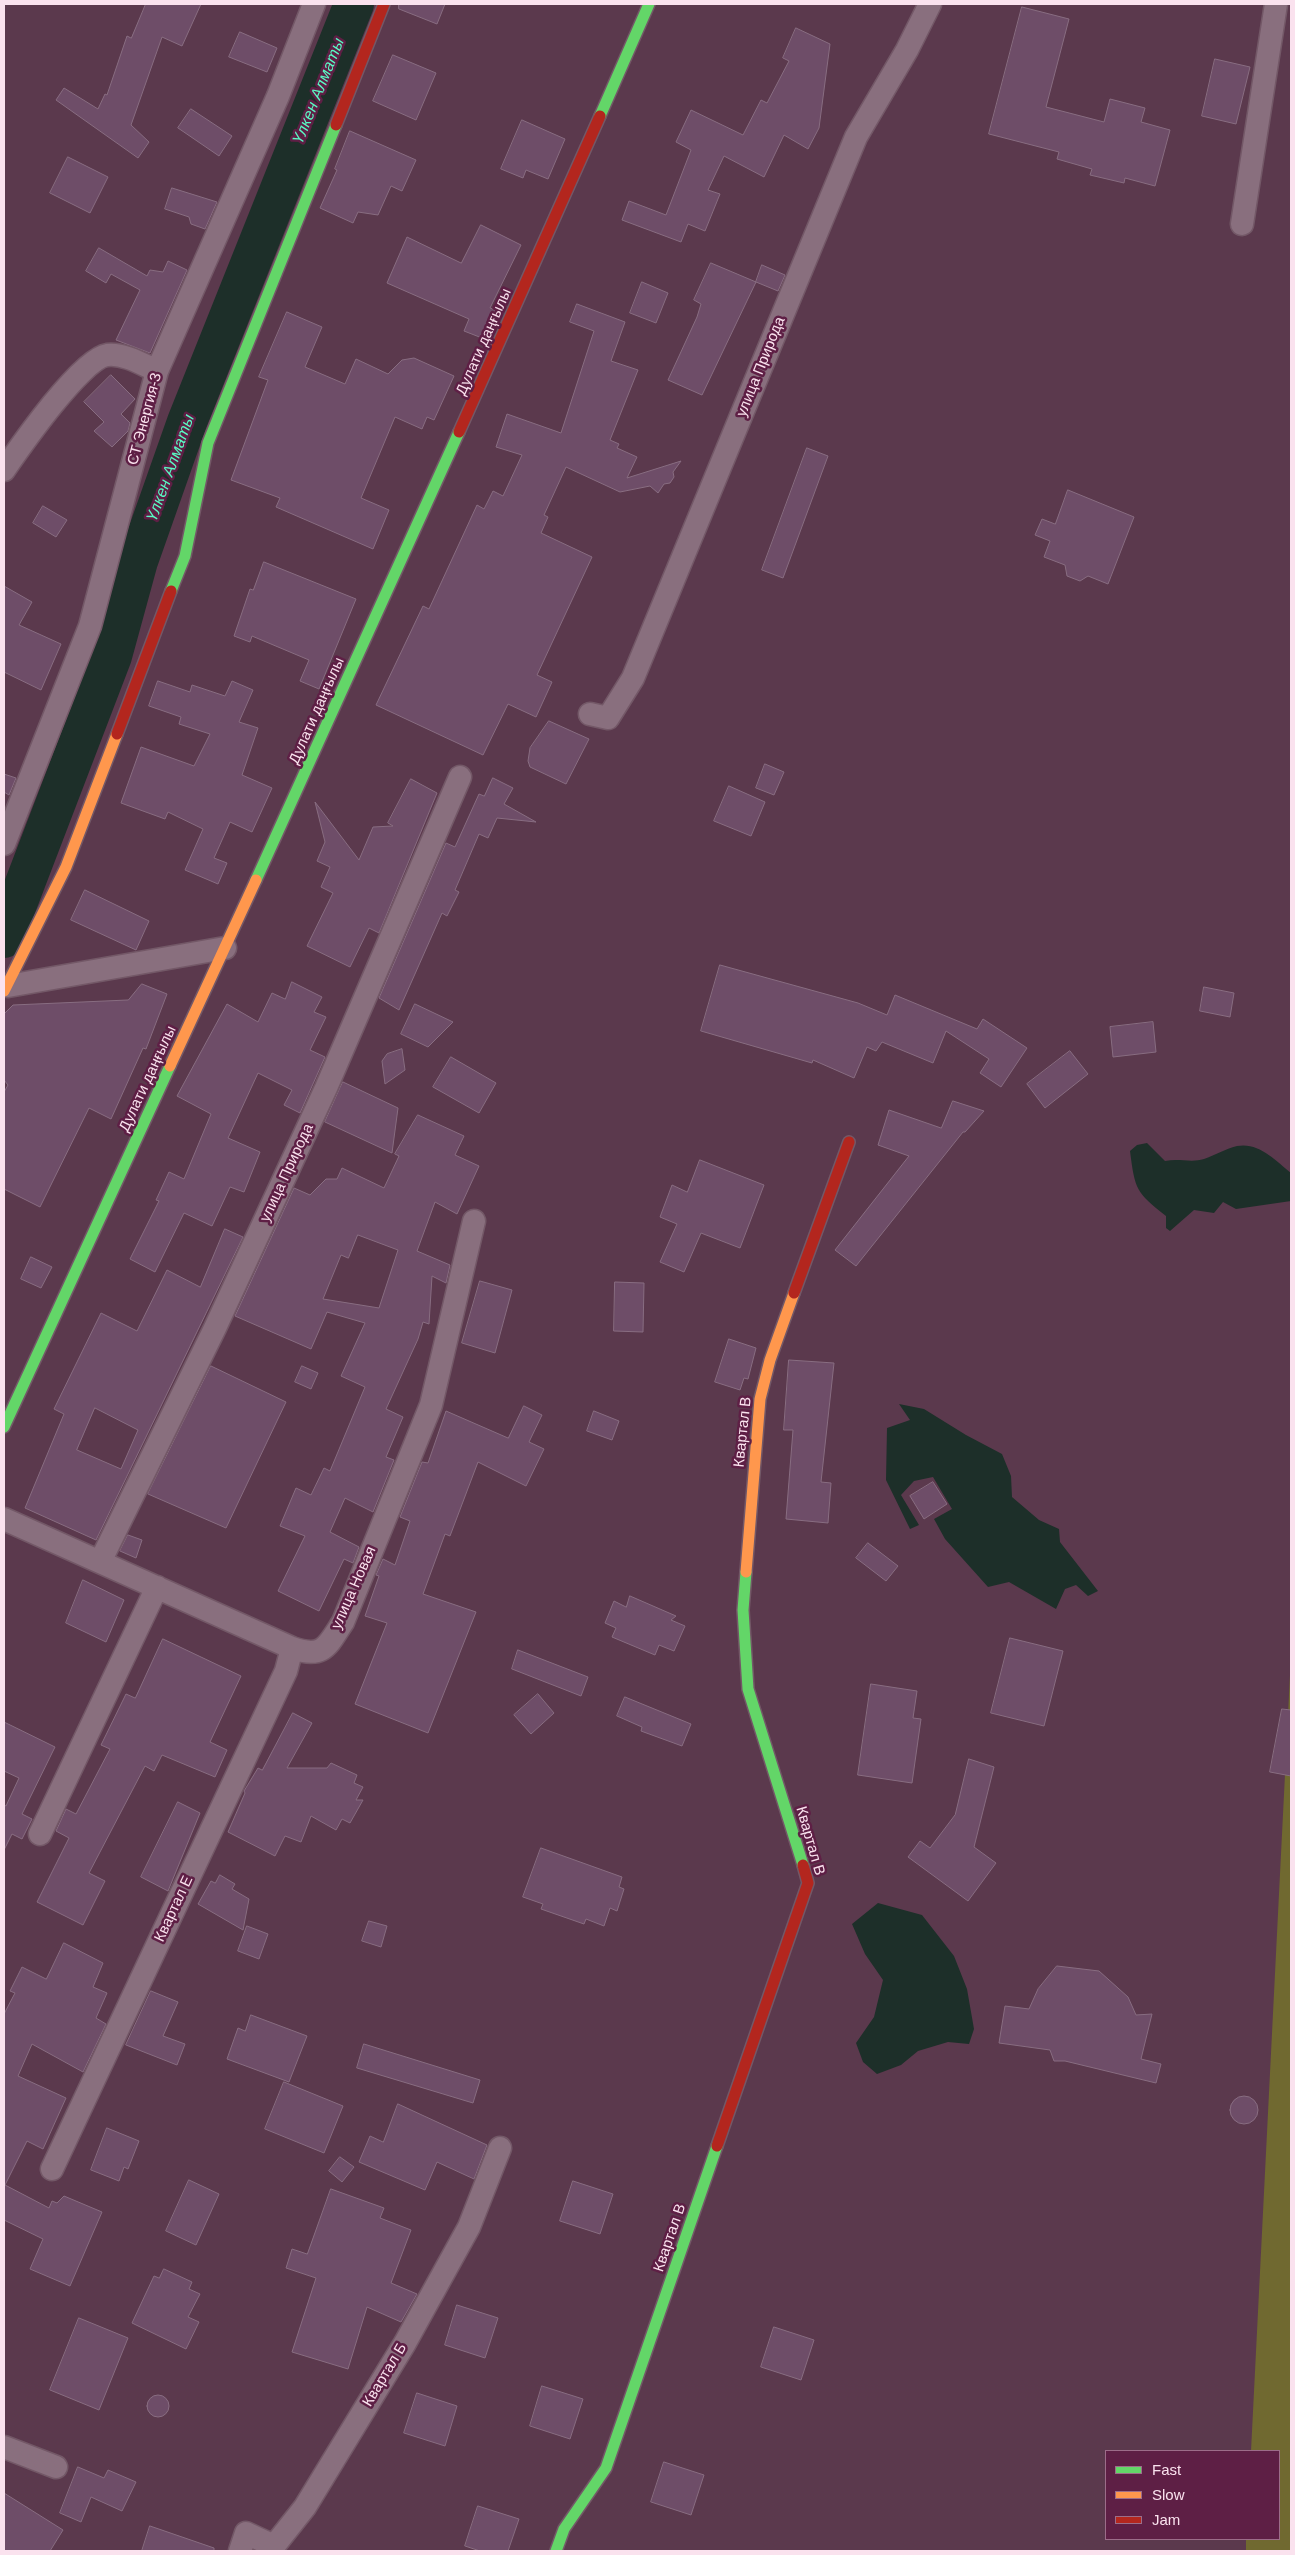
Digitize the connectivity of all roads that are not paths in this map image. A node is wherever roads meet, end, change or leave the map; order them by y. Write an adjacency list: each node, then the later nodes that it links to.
1 (314, 4): 7 (street, СТ Энергия-3)
2 (384, 4): 13 (street)
3 (649, 4): 12 (street, Дулати даңғылы)
4 (930, 4): 9 (street, улица Природа)
5 (1276, 4): 6 (street)
6 (1242, 224)
7 (157, 371): 8 (street); 11 (street, СТ Энергия-3)
8 (4, 470)
9 (590, 714)
10 (460, 777): 18 (street, улица Природа)
11 (4, 844)
12 (226, 948): 13 (street); 16 (street, Дулати даңғылы)
13 (5, 987)
14 (849, 1142): 27 (street, Квартал В)
15 (474, 1221): 20 (street, улица Новая)
16 (4, 1427)
17 (4, 1519): 18 (street, улица Новая)
18 (100, 1562): 19 (street, улица Новая)
19 (157, 1587): 20 (street, улица Новая); 21 (street)
20 (292, 1648): 23 (street, Квартал Е)
21 (40, 1834)
22 (500, 2148): 26 (street, Квартал Б)
23 (52, 2169)
24 (4, 2447): 25 (street)
25 (56, 2468)
26 (240, 2551)
27 (556, 2551)

